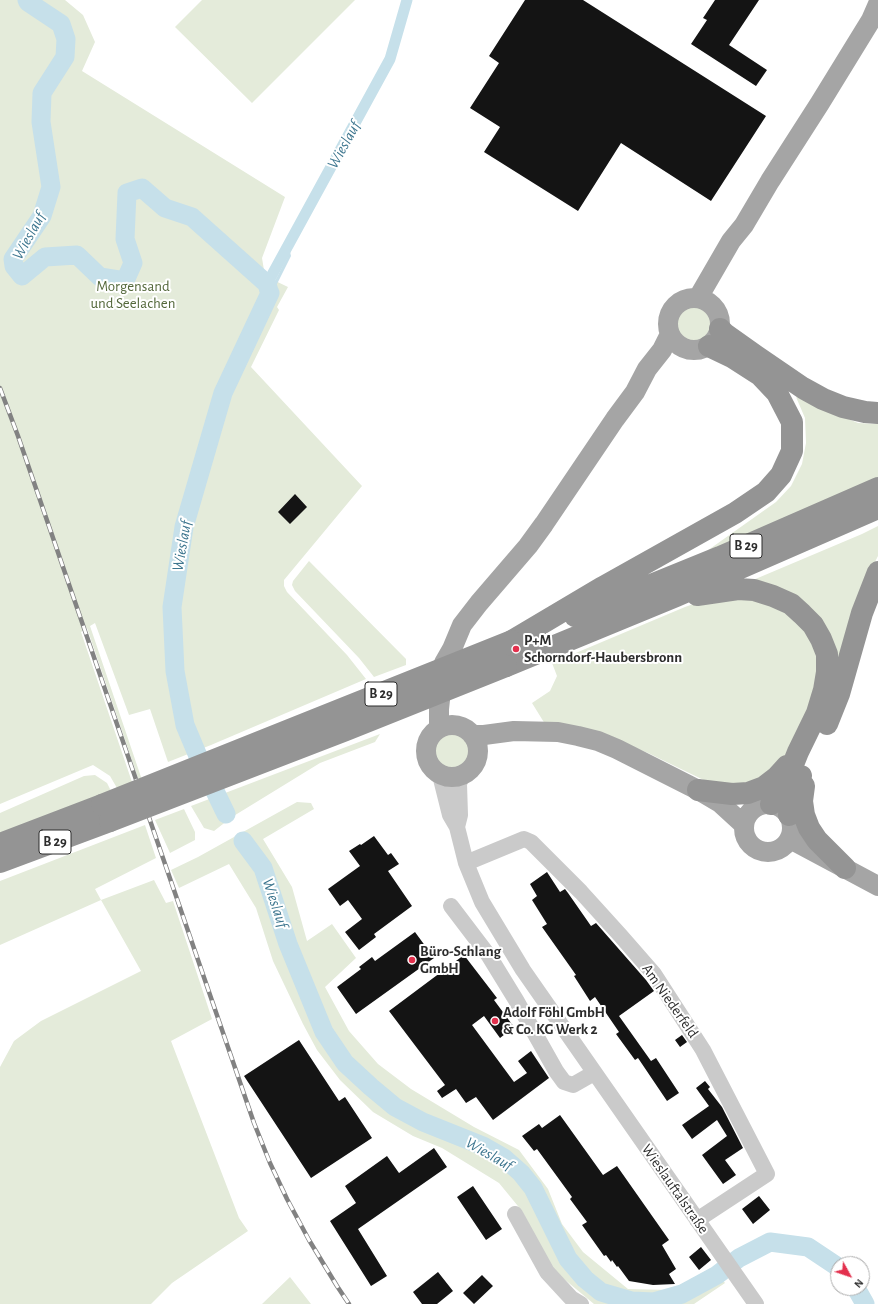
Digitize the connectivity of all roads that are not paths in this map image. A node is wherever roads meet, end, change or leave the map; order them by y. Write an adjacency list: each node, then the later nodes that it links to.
1 (878, 4): 2 (main road)
2 (706, 303): 3 (main road); 4 (main road)
3 (669, 336): 5 (main road); 6 (main road)
4 (714, 337): 5 (main road); 7 (highway); 12 (highway)
5 (688, 350): 6 (main road)
6 (635, 392): 13 (main road)
7 (878, 413)
8 (878, 488): 12 (highway, B 29)
9 (878, 508): 11 (highway, B 29)
10 (878, 572): 15 (highway)
11 (676, 596): 12 (highway, B 29); 15 (highway)
12 (612, 603): 20 (highway, B 29, bridge); 20 (highway, B 29, bridge)
13 (457, 730): 14 (main road); 16 (main road); 17 (main road, Wieslauftalstraße)
14 (530, 732): 16 (main road); 19 (main road)
15 (804, 755): 19 (highway); 21 (highway); 27 (highway)
16 (476, 759): 18 (main road)
17 (440, 775): 18 (main road); 22 (street, Wieslauftalstraße)
18 (462, 775): 22 (street, Wieslauftalstraße)
19 (698, 790): 21 (main road)
20 (106, 813): 24 (highway, B 29); 25 (highway, B 29)
21 (764, 813): 23 (main road); 23 (main road)
22 (457, 827): 26 (street, Wieslauftalstraße)
23 (790, 839): 27 (main road)
24 (0, 844)
25 (0, 862)
26 (466, 863): 30 (street, Wieslauftalstraße); 32 (street, Am Niederfeld)
27 (845, 868): 28 (main road)
28 (878, 886)
29 (451, 906): 30 (street)
30 (594, 1073): 32 (street, Wieslauftalstraße)
31 (516, 1214): 33 (street)
32 (696, 1220): 34 (street, Wieslauftalstraße)
33 (581, 1304)
34 (756, 1304)

